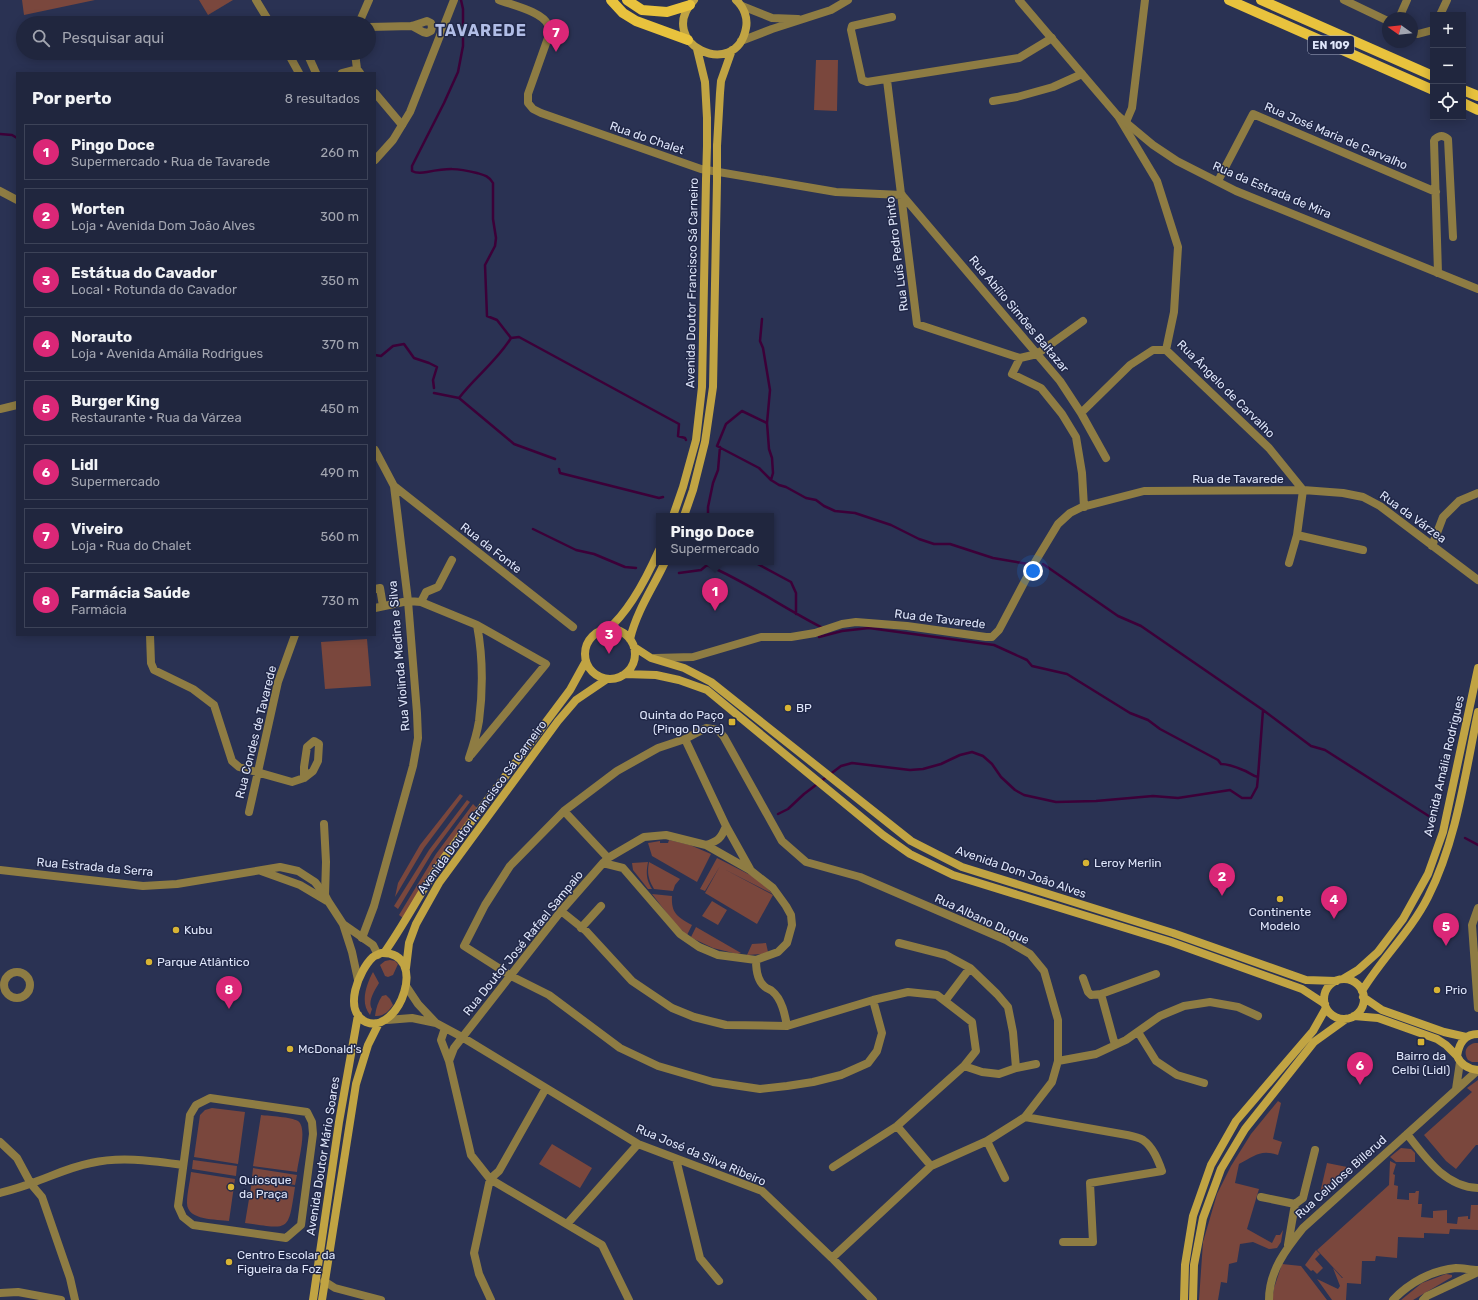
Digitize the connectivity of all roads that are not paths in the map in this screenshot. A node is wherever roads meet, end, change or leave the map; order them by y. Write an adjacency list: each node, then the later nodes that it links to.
1 (256, 0): 20 (street)
2 (369, 0): 21 (street)
3 (454, 0): 52 (street)
4 (500, 0): 57 (street, Rua do Chalet)
5 (611, 0): 30 (main road)
6 (626, 0): 15 (main road)
7 (848, 0): 24 (street)
8 (1019, 0): 29 (street, Rua da Estrada de Mira)
9 (1145, 0): 51 (street)
10 (1229, 0): 43 (main road, EN 109)
11 (1261, 0): 41 (main road, EN 109)
12 (1344, 0): 17 (street)
13 (1407, 0): 18 (street)
14 (1447, 0): 19 (street)
15 (692, 2): 30 (main road)
16 (739, 3): 24 (street); 31 (main road)
17 (1360, 3): 23 (street)
18 (1402, 12)
19 (1441, 12)
20 (266, 16)
21 (362, 16)
22 (892, 17): 42 (street)
23 (1382, 17)
24 (805, 19): 31 (street)
25 (412, 26): 26 (street)
26 (376, 28)
27 (1430, 31): 28 (street)
28 (1418, 34)
29 (1052, 38): 40 (street, Rua da Estrada de Mira); 42 (street)
30 (688, 40): 32 (main road)
31 (741, 42): 33 (main road)
32 (697, 49): 33 (main road); 75 (main road, Avenida Doutor Francisco Sá Carneiro, bridge)
33 (732, 50): 76 (main road, Avenida Doutor Francisco Sá Carneiro, bridge)
34 (292, 60): 38 (street)
35 (310, 60): 39 (street)
36 (356, 60): 37 (street)
37 (358, 71)
38 (298, 72)
39 (316, 72)
40 (1082, 74): 47 (street); 50 (street, Rua da Estrada de Mira)
41 (1430, 75)
42 (887, 80): 57 (street, Rua Luís Pedro Pinto)
43 (1430, 89)
44 (1466, 91): 46 (main road)
45 (376, 94): 52 (street)
46 (1478, 96)
47 (993, 101)
48 (1466, 104): 49 (main road)
49 (1478, 110)
50 (1117, 115): 51 (street, Rua da Estrada de Mira); 63 (street, Rua Ângelo de Carvalho)
51 (1126, 122): 54 (street, Rua da Estrada de Mira)
52 (402, 125): 53 (street)
53 (376, 159)
54 (1218, 181): 56 (street, Rua José Maria de Carvalho); 60 (street, Rua da Estrada de Mira)
55 (0, 191): 58 (street)
56 (1436, 192): 59 (street); 60 (street)
57 (902, 195): 64 (street, Rua Abílio Simões Baltazar); 65 (street, Rua Luís Pedro Pinto)
58 (16, 199)
59 (1453, 237)
60 (1438, 273): 61 (street, Rua da Estrada de Mira)
61 (1478, 289)
62 (1084, 321): 64 (street)
63 (1166, 350): 68 (street); 72 (street, Rua Ângelo de Carvalho)
64 (1037, 354): 65 (street); 68 (street, Rua Abílio Simões Baltazar)
65 (1020, 358): 74 (street)
66 (16, 405): 67 (street)
67 (0, 409)
68 (1081, 413): 70 (street, Rua Abílio Simões Baltazar)
69 (376, 452): 71 (street)
70 (1106, 458)
71 (394, 486): 86 (street, Rua Violinda Medina e Silva); 90 (street, Rua da Fonte)
72 (1303, 490): 74 (street, Rua de Tavarede); 77 (street); 78 (street, Rua da Várzea)
73 (1478, 493): 78 (street)
74 (1084, 507): 96 (street, Rua de Tavarede)
75 (674, 513)
76 (685, 513)
77 (1297, 535): 79 (street); 82 (street)
78 (1432, 546): 84 (street, Rua da Várzea)
79 (1363, 550)
80 (656, 556): 91 (main road)
81 (452, 560): 87 (street)
82 (1289, 563)
83 (664, 565): 94 (main road)
84 (1478, 580)
85 (376, 589): 88 (street)
86 (408, 601): 87 (street); 88 (street); 120 (street, Rua Violinda Medina e Silva)
87 (421, 602): 89 (street)
88 (379, 607)
89 (477, 625): 89 (street)
90 (573, 627)
91 (607, 630): 94 (main road); 97 (main road)
92 (150, 636): 103 (street)
93 (295, 636): 103 (street, Rua Condes de Tavarede)
94 (630, 639): 95 (main road)
95 (634, 647): 96 (main road, Avenida Dom João Alves); 99 (main road)
96 (651, 658): 130 (main road, Avenida Dom João Alves)
97 (586, 661): 100 (main road); 122 (main road, Avenida Doutor Francisco Sá Carneiro)
98 (1478, 668): 130 (main road, Avenida Amália Rodrigues)
99 (625, 674): 100 (main road); 136 (main road, Avenida Dom João Alves)
100 (607, 679): 124 (main road, Avenida Doutor Francisco Sá Carneiro)
101 (1478, 712): 133 (main road, Avenida Amália Rodrigues)
102 (686, 739): 105 (street); 108 (street); 151 (street, Rua Albano Duque)
103 (257, 772): 104 (street); 106 (street, Rua Condes de Tavarede)
104 (304, 778)
105 (564, 811): 110 (street); 127 (street)
106 (249, 812)
107 (324, 824): 114 (street)
108 (726, 826): 109 (street); 112 (street)
109 (706, 845): 110 (street, Rua Doutor José Rafael Sampaio); 112 (street, Rua Doutor José Rafael Sampaio)
110 (606, 861): 117 (street, Rua Doutor José Rafael Sampaio); 123 (street)
111 (0, 870): 113 (street, Rua Estrada da Serra)
112 (750, 870): 123 (street)
113 (259, 871): 114 (street, Rua Estrada da Serra); 114 (street, Rua Estrada da Serra)
114 (327, 898): 118 (street, Rua Estrada da Serra)
115 (601, 906): 119 (street)
116 (1478, 908): 137 (street)
117 (561, 911): 119 (street); 127 (street, Rua Doutor José Rafael Sampaio)
118 (343, 924): 120 (street); 129 (street)
119 (581, 928): 143 (street)
120 (362, 938): 122 (street)
121 (899, 943): 125 (street)
122 (381, 954): 124 (main road); 129 (main road)
123 (756, 960): 143 (street)
124 (406, 968): 131 (main road)
125 (970, 968): 135 (street); 155 (street)
126 (1156, 974): 132 (street)
127 (511, 976): 134 (street); 147 (street, Rua Doutor José Rafael Sampaio)
128 (1083, 978): 132 (street)
129 (358, 980): 138 (main road)
130 (1340, 980): 133 (main road); 136 (main road)
131 (406, 986): 141 (main road); 142 (street, Rua José da Silva Ribeiro)
132 (1100, 994): 149 (street)
133 (1362, 994): 140 (main road); 148 (main road)
134 (873, 1000): 135 (street); 143 (street)
135 (944, 1001): 154 (street)
136 (1325, 1006): 140 (main road); 194 (main road)
137 (1478, 1008)
138 (358, 1015): 141 (main road); 188 (main road, Avenida Doutor Mário Soares)
139 (1258, 1016): 145 (street)
140 (1350, 1018): 150 (main road); 195 (main road)
141 (383, 1022): 142 (street, Rua José da Silva Ribeiro); 183 (main road, Avenida Doutor Mário Soares)
142 (436, 1023): 144 (street, Rua José da Silva Ribeiro)
143 (787, 1026)
144 (445, 1028): 147 (street, Rua José da Silva Ribeiro); 152 (street)
145 (1138, 1032): 149 (street); 157 (street)
146 (1478, 1034): 148 (main road)
147 (462, 1037): 152 (street, Rua Doutor José Rafael Sampaio); 158 (street, Rua José da Silva Ribeiro)
148 (1466, 1037): 150 (main road)
149 (1115, 1045): 151 (street)
150 (1458, 1059): 156 (main road); 159 (street)
151 (1058, 1060): 160 (street, Rua Albano Duque)
152 (449, 1061): 172 (street)
153 (1036, 1064): 155 (street)
154 (964, 1066): 155 (street); 161 (street)
155 (1016, 1068)
156 (1478, 1070): 159 (street, Rua Celulose Billerud)
157 (1204, 1083)
158 (546, 1088): 165 (street, Rua José da Silva Ribeiro); 172 (street)
159 (1456, 1089): 162 (street, Rua Celulose Billerud)
160 (1025, 1117): 163 (street, Rua Albano Duque); 179 (street)
161 (897, 1126): 169 (street); 170 (street)
162 (1407, 1134): 174 (street); 180 (street, Rua Celulose Billerud)
163 (987, 1141): 169 (street, Rua Albano Duque); 171 (street)
164 (0, 1142): 173 (street)
165 (638, 1144): 167 (street, Rua José da Silva Ribeiro); 178 (street)
166 (1315, 1150): 177 (street)
167 (676, 1159): 181 (street, Rua José da Silva Ribeiro); 184 (street)
168 (183, 1165): 168 (street); 173 (street)
169 (931, 1166): 181 (street, Rua Albano Duque)
170 (833, 1167)
171 (1005, 1178)
172 (490, 1180): 178 (street); 191 (street)
173 (31, 1184): 175 (street); 187 (street)
174 (1478, 1188)
175 (0, 1193)
176 (1261, 1197): 177 (street)
177 (1295, 1204): 180 (street)
178 (567, 1224): 192 (street)
179 (1063, 1242)
180 (1288, 1246): 196 (street, Rua Celulose Billerud)
181 (832, 1258): 193 (street, Rua José da Silva Ribeiro)
182 (1478, 1271): 197 (street); 198 (street)
183 (324, 1281): 189 (main road, Avenida Doutor Mário Soares); 190 (street)
184 (719, 1281)
185 (0, 1293): 186 (street)
186 (61, 1300)
187 (74, 1300)
188 (313, 1300)
189 (322, 1300)
190 (381, 1300)
191 (491, 1300)
192 (629, 1300)
193 (872, 1300)
194 (1184, 1300)
195 (1193, 1300)
196 (1269, 1300)
197 (1393, 1300)
198 (1423, 1300)

